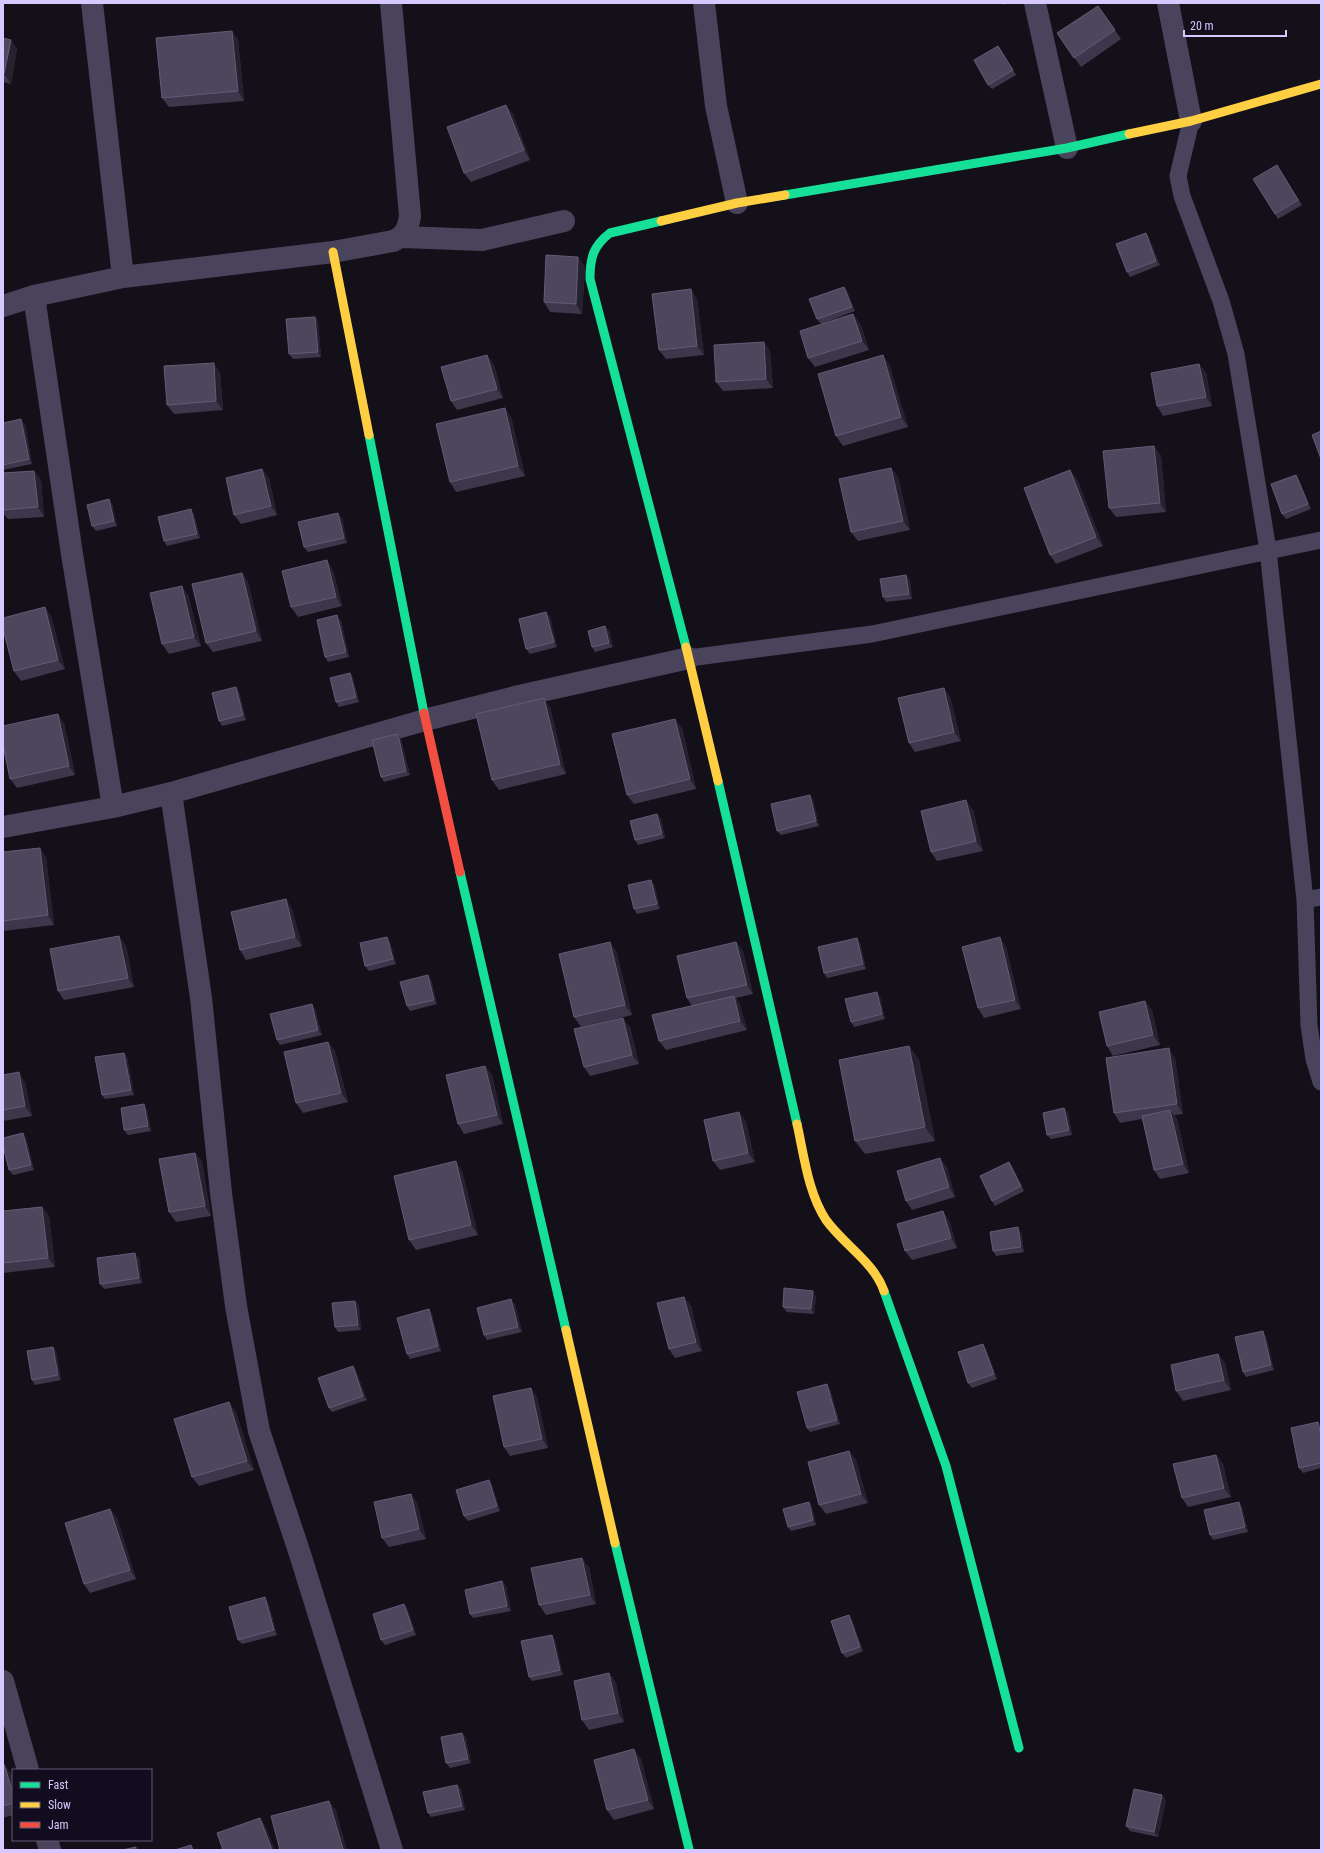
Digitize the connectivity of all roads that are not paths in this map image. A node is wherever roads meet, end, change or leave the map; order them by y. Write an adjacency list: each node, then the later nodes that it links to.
1 (92, 3): 13 (street)
2 (391, 3): 11 (street)
3 (704, 3): 9 (street)
4 (1035, 3): 8 (street)
5 (1168, 3): 7 (street)
6 (1321, 84): 7 (street)
7 (1191, 121): 8 (street); 17 (lane)
8 (1067, 148): 9 (street)
9 (737, 202): 18 (street)
10 (564, 221): 11 (street)
11 (402, 237): 12 (street)
12 (333, 252): 13 (street); 19 (street)
13 (123, 277): 14 (street)
14 (34, 296): 15 (street); 21 (street)
15 (3, 306)
16 (1321, 540): 17 (lane)
17 (1268, 550): 18 (lane); 23 (lane)
18 (689, 658): 19 (street); 26 (street)
19 (425, 720): 20 (street); 28 (street)
20 (171, 793): 21 (street); 29 (street)
21 (113, 807): 22 (street)
22 (3, 827)
23 (1313, 898): 24 (lane)
24 (1321, 1082)
25 (3, 1681): 27 (street)
26 (1019, 1748)
27 (28, 1769)
28 (689, 1849)
29 (392, 1850)

